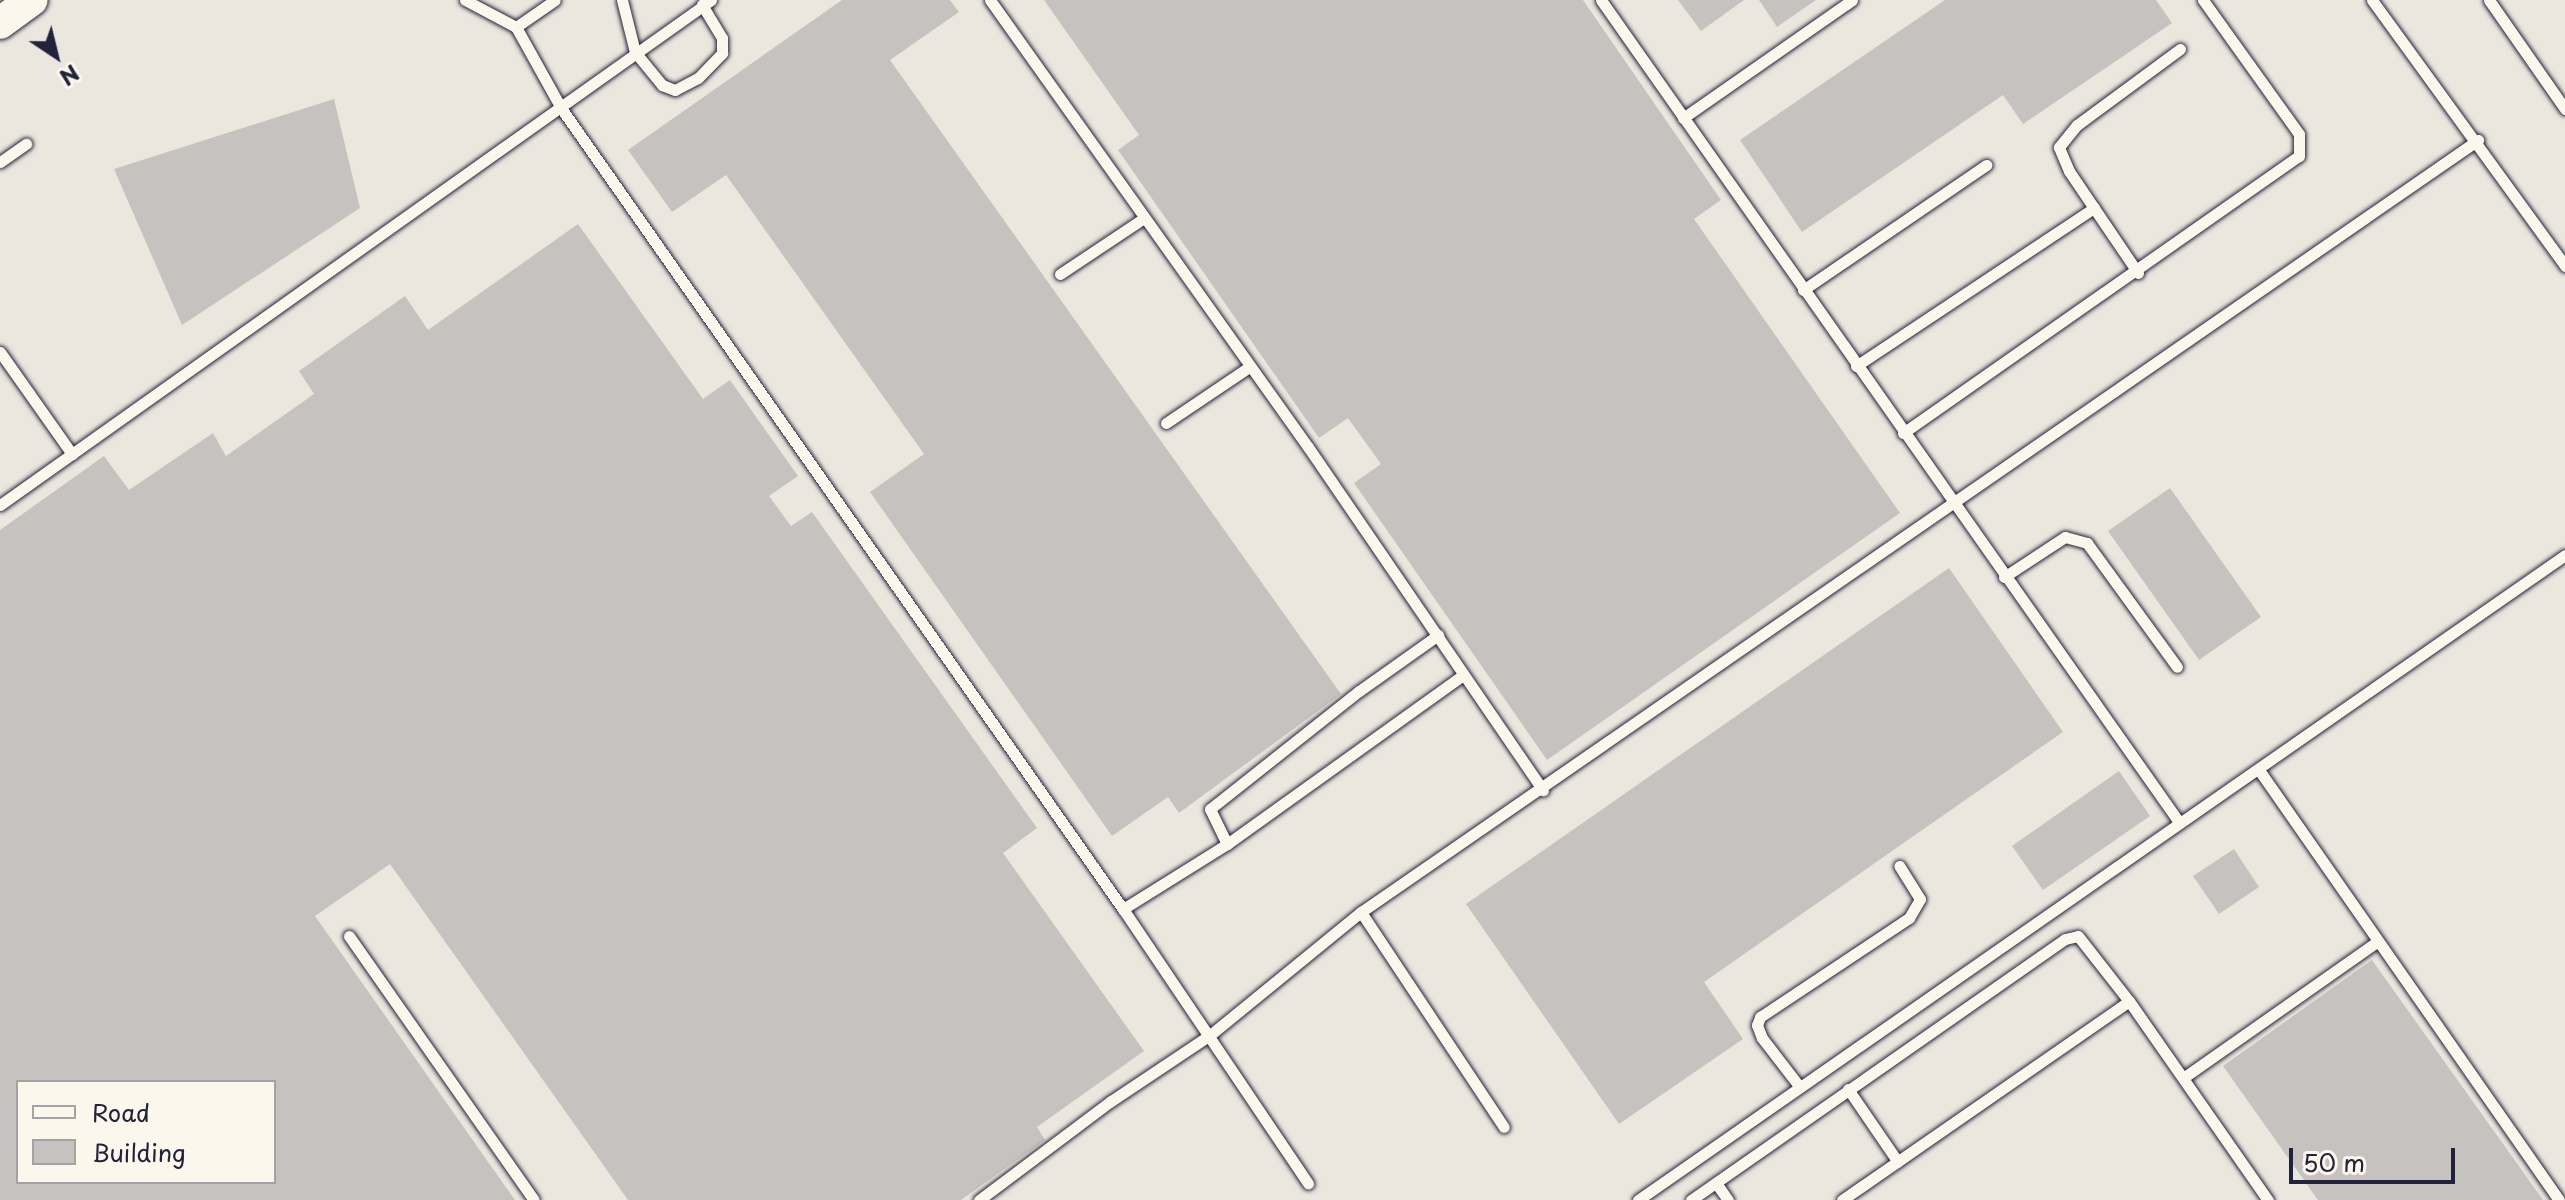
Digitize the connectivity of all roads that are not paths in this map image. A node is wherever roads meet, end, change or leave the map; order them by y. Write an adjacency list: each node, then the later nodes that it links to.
1 (32, 0): 12 (street)
2 (465, 0): 13 (lane)
3 (555, 0): 13 (lane)
4 (622, 0): 15 (lane)
5 (990, 0): 24 (lane)
6 (1601, 0): 18 (lane)
7 (1852, 0): 18 (lane)
8 (2203, 0): 26 (lane)
9 (2372, 0): 19 (lane)
10 (2489, 0): 17 (lane)
11 (706, 3): 15 (lane); 15 (lane)
12 (0, 23)
13 (516, 27): 16 (lane)
14 (2180, 49): 23 (lane)
15 (635, 52): 16 (lane)
16 (561, 108): 34 (lane); 47 (lane)
17 (2565, 109)
18 (1683, 118): 28 (lane)
19 (2478, 140): 25 (lane); 35 (lane)
20 (26, 144): 21 (lane)
21 (0, 162)
22 (1986, 165): 28 (lane)
23 (2094, 208): 26 (lane); 30 (lane)
24 (1144, 218): 27 (lane); 31 (lane)
25 (2565, 266)
26 (2138, 273): 33 (lane)
27 (1060, 274)
28 (1803, 290): 30 (lane)
29 (0, 352): 34 (lane)
30 (1856, 366): 33 (lane)
31 (1249, 367): 32 (lane); 39 (lane)
32 (1166, 423)
33 (1903, 433): 35 (lane)
34 (72, 454): 36 (lane)
35 (1950, 502): 38 (lane); 43 (lane)
36 (0, 505)
37 (2565, 555): 42 (lane)
38 (2004, 577): 40 (lane); 44 (lane)
39 (1438, 635): 41 (lane); 45 (lane)
40 (2177, 667)
41 (1463, 675): 43 (lane); 45 (lane)
42 (2259, 770): 44 (lane); 50 (lane)
43 (1543, 790): 48 (lane)
44 (2179, 822): 54 (lane)
45 (1227, 844): 47 (lane)
46 (1899, 866): 54 (lane)
47 (1123, 909): 52 (lane)
48 (1361, 912): 52 (lane); 56 (lane)
49 (349, 936): 60 (lane)
50 (2378, 941): 53 (lane); 67 (lane)
51 (2129, 1001): 53 (lane); 55 (lane); 57 (lane)
52 (1210, 1035): 58 (lane); 61 (lane)
53 (2183, 1078): 66 (lane)
54 (1799, 1086): 62 (lane)
55 (1848, 1089): 57 (lane); 59 (lane)
56 (1504, 1127)
57 (1898, 1162): 65 (lane)
58 (1308, 1183)
59 (1716, 1183): 63 (lane); 64 (lane)
60 (534, 1200)
61 (979, 1200)
62 (1638, 1200)
63 (1691, 1200)
64 (1728, 1200)
65 (1842, 1200)
66 (2268, 1200)
67 (2559, 1200)

